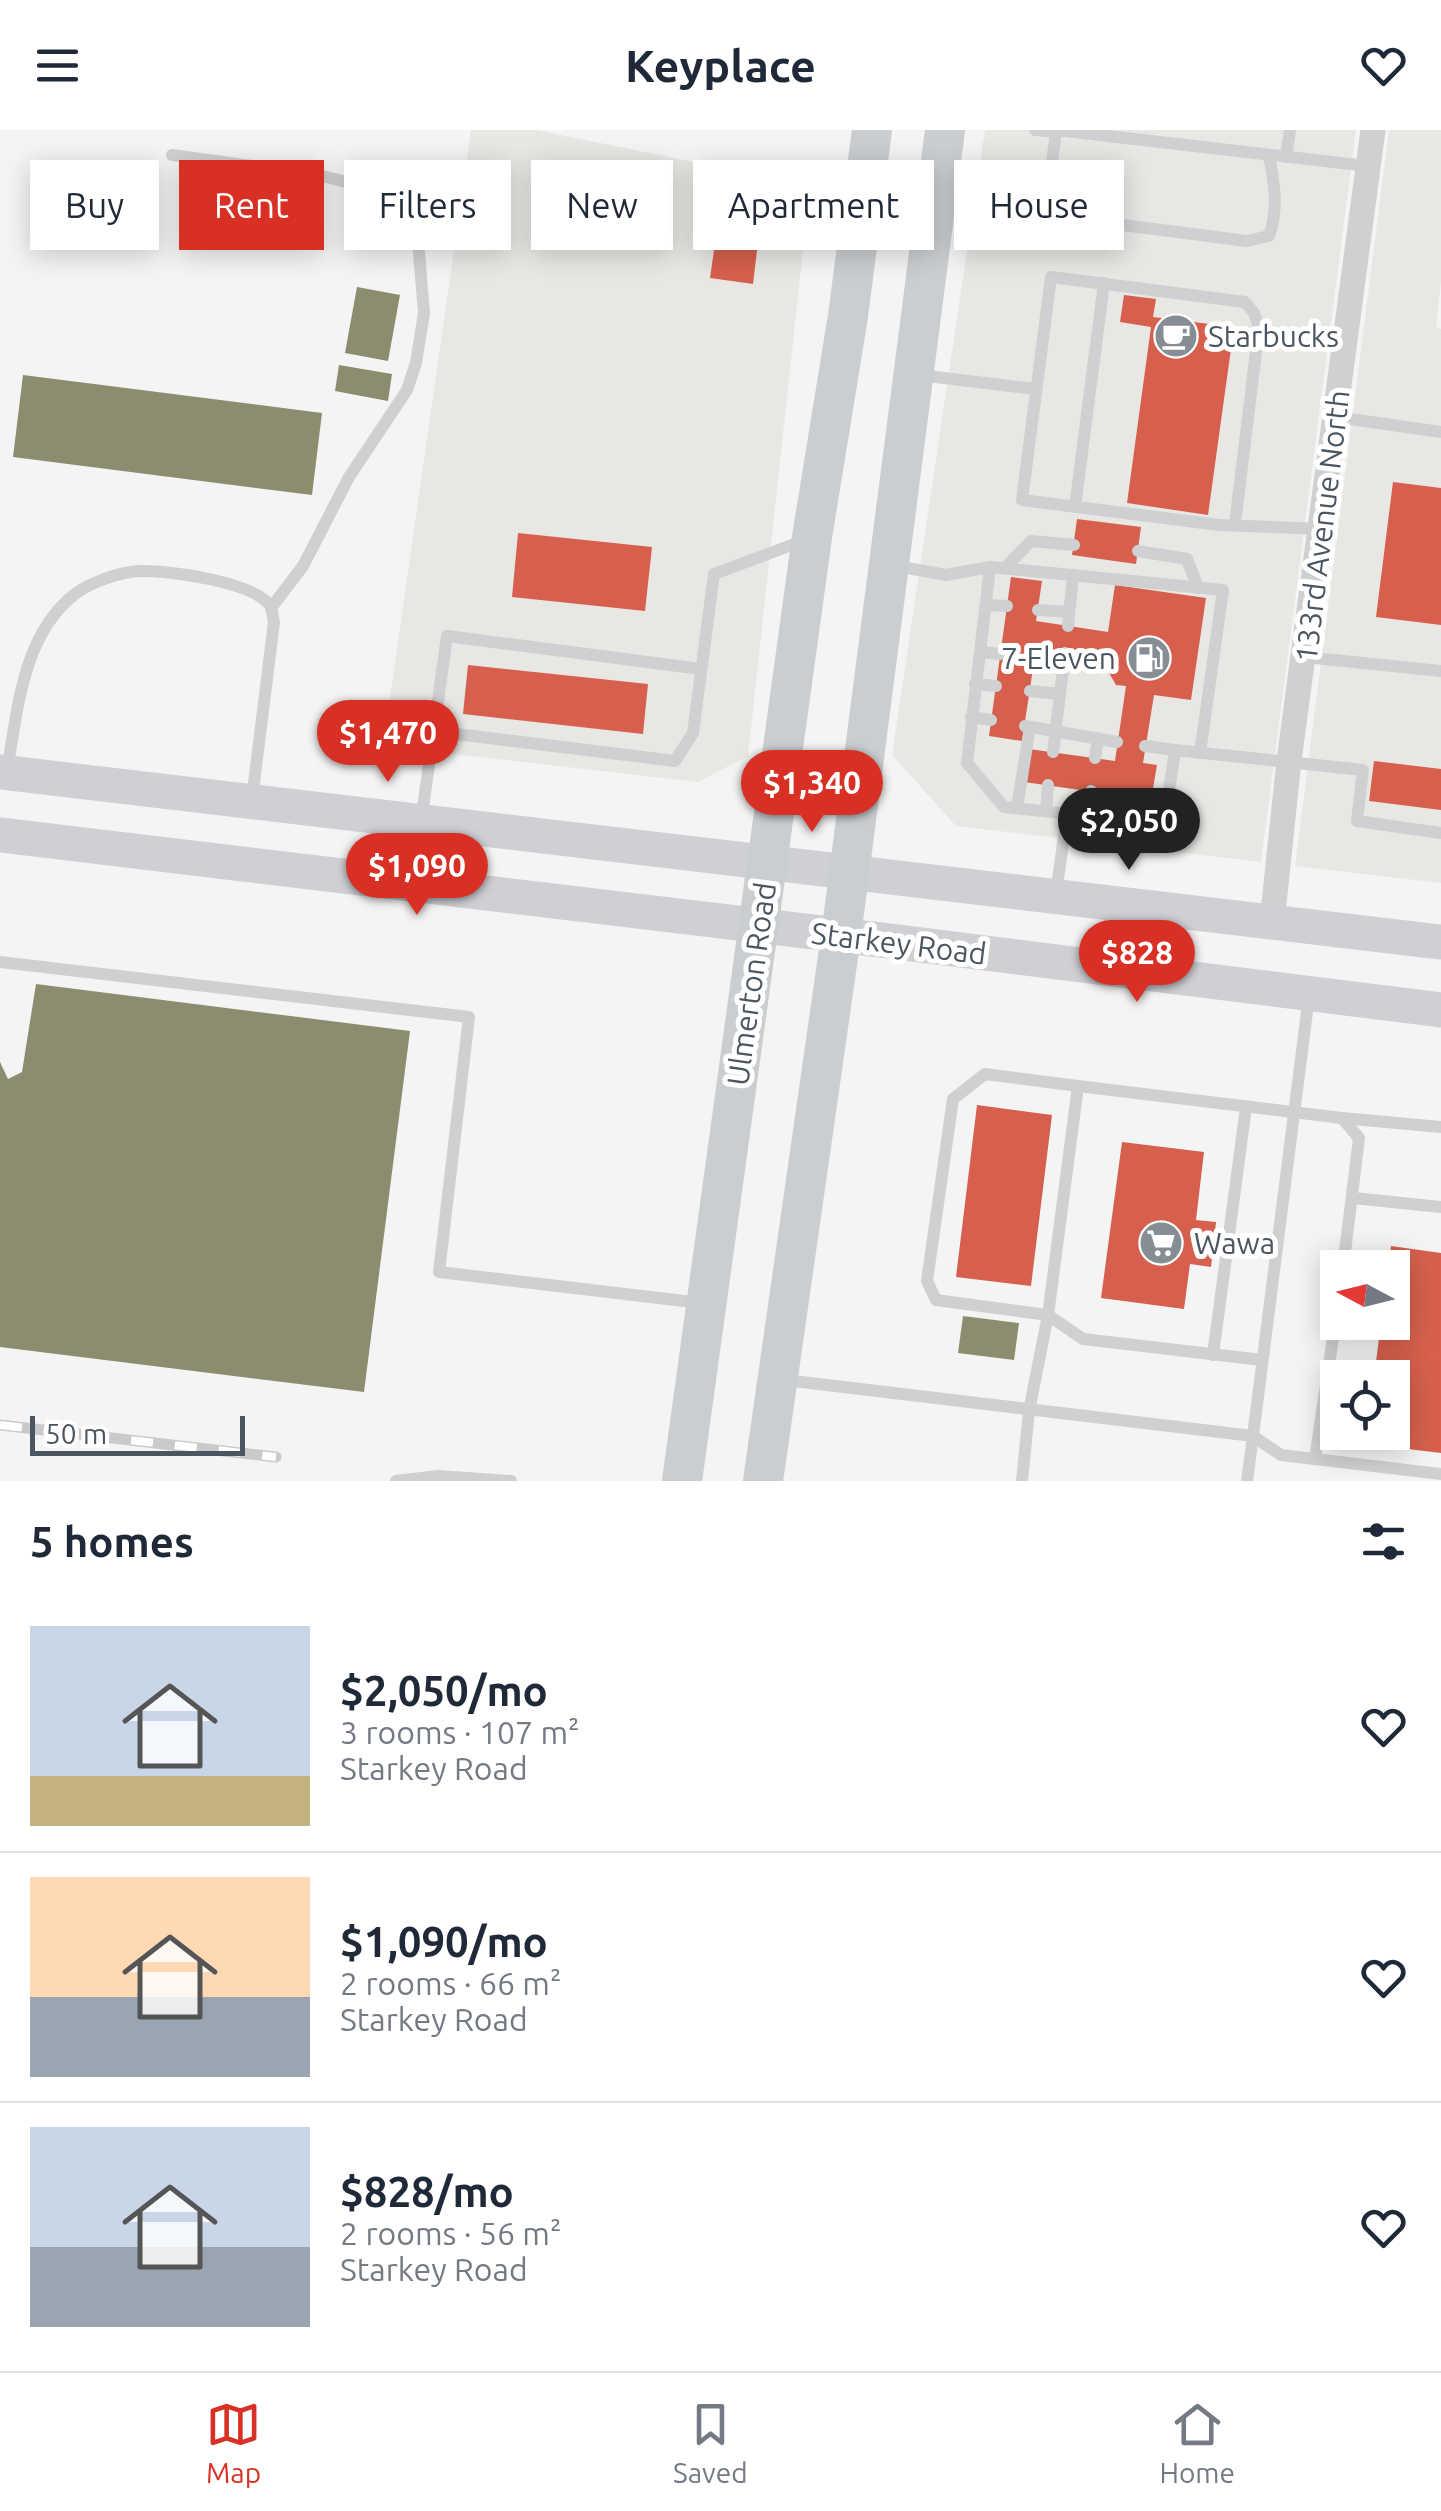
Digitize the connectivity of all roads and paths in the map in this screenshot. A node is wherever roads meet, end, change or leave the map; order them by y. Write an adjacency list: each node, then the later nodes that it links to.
1 (872, 130): 19 (main road, Ulmerton Road)
2 (945, 130): 12 (main road)
3 (1035, 130): 6 (lane)
4 (1290, 130): 9 (lane)
5 (1372, 130): 10 (street, 133rd Avenue North)
6 (1056, 131): 8 (lane); 8 (lane)
7 (172, 154): 28 (lane)
8 (1268, 155): 9 (lane)
9 (1286, 157): 10 (lane)
10 (1368, 166): 14 (street, 133rd Avenue North)
11 (1104, 283): 13 (lane); 16 (lane); 17 (lane)
12 (914, 374): 13 (lane); 22 (main road)
13 (1035, 389): 16 (lane)
14 (1336, 416): 15 (lane); 18 (street, 133rd Avenue North)
15 (1441, 432)
16 (1075, 507): 17 (lane)
17 (1235, 524): 18 (lane)
18 (1322, 529): 32 (street, 133rd Avenue North)
19 (812, 537): 34 (lane); 65 (main road, Ulmerton Road)
20 (1074, 545): 23 (lane)
21 (1138, 551): 25 (lane)
22 (888, 565): 23 (lane); 66 (main road)
23 (997, 568): 24 (lane); 26 (lane)
24 (1073, 574): 25 (lane); 29 (lane)
25 (1198, 588): 49 (lane)
26 (986, 604): 27 (lane); 30 (lane)
27 (1007, 606)
28 (272, 608): 52 (lane); 56 (lane)
29 (1038, 610)
30 (981, 652): 31 (lane); 36 (lane)
31 (1000, 654)
32 (1305, 657): 35 (lane); 51 (street, 133rd Avenue North)
33 (1035, 659): 39 (lane)
34 (701, 670): 45 (lane); 45 (lane)
35 (1441, 671)
36 (976, 684): 37 (lane); 40 (lane)
37 (996, 686)
38 (1030, 691): 39 (lane)
39 (1060, 694): 42 (lane)
40 (971, 717): 41 (lane); 57 (lane)
41 (991, 720)
42 (1056, 730): 43 (lane); 48 (lane); 57 (lane)
43 (1098, 738): 44 (lane); 50 (lane)
44 (1118, 742)
45 (432, 744): 62 (lane)
46 (1145, 746): 47 (lane)
47 (1175, 750): 49 (lane); 61 (lane)
48 (1054, 752)
49 (1200, 753): 51 (lane)
50 (1095, 758)
51 (1289, 760): 63 (lane); 68 (street, 133rd Avenue North)
52 (3, 773): 56 (main road)
53 (1048, 785): 58 (lane)
54 (1090, 791): 60 (lane)
55 (1126, 796): 61 (lane)
56 (252, 802): 62 (main road)
57 (1017, 808): 58 (lane)
58 (1046, 811): 59 (lane)
59 (1067, 814): 60 (lane); 67 (lane)
60 (1088, 816): 61 (lane)
61 (1124, 818)
62 (421, 822): 65 (main road)
63 (1441, 833)
64 (0, 835): 69 (main road, Starkey Road)
65 (769, 864): 66 (main road); 69 (main road, Ulmerton Road)
66 (848, 872): 67 (main road); 70 (main road)
67 (1056, 897): 68 (main road)
68 (1272, 922): 71 (main road)
69 (760, 926): 70 (main road, Starkey Road); 83 (main road, Ulmerton Road)
70 (841, 936): 73 (main road, Starkey Road); 88 (main road)
71 (1441, 942)
72 (0, 962): 83 (lane)
73 (1309, 992): 74 (main road, Starkey Road); 77 (lane)
74 (1441, 1010)
75 (1078, 1086): 76 (lane); 84 (lane); 84 (lane)
76 (1246, 1107): 77 (lane); 86 (lane)
77 (1294, 1113): 78 (lane); 87 (lane)
78 (1342, 1118): 79 (lane); 80 (lane)
79 (1441, 1127)
80 (1353, 1198): 81 (lane); 82 (lane)
81 (1441, 1207)
82 (1346, 1250)
83 (706, 1303): 95 (main road, Ulmerton Road)
84 (1048, 1314): 86 (lane); 89 (lane)
85 (1333, 1340): 91 (lane)
86 (1213, 1354): 87 (lane)
87 (1262, 1360): 90 (lane)
88 (777, 1379): 89 (lane); 96 (main road)
89 (1030, 1411): 90 (lane); 97 (lane)
90 (1253, 1436): 91 (lane); 98 (lane)
91 (1315, 1459): 92 (lane)
92 (1441, 1474)
93 (396, 1481): 94 (lane)
94 (511, 1481)
95 (682, 1481)
96 (763, 1481)
97 (1022, 1481)
98 (1247, 1481)

